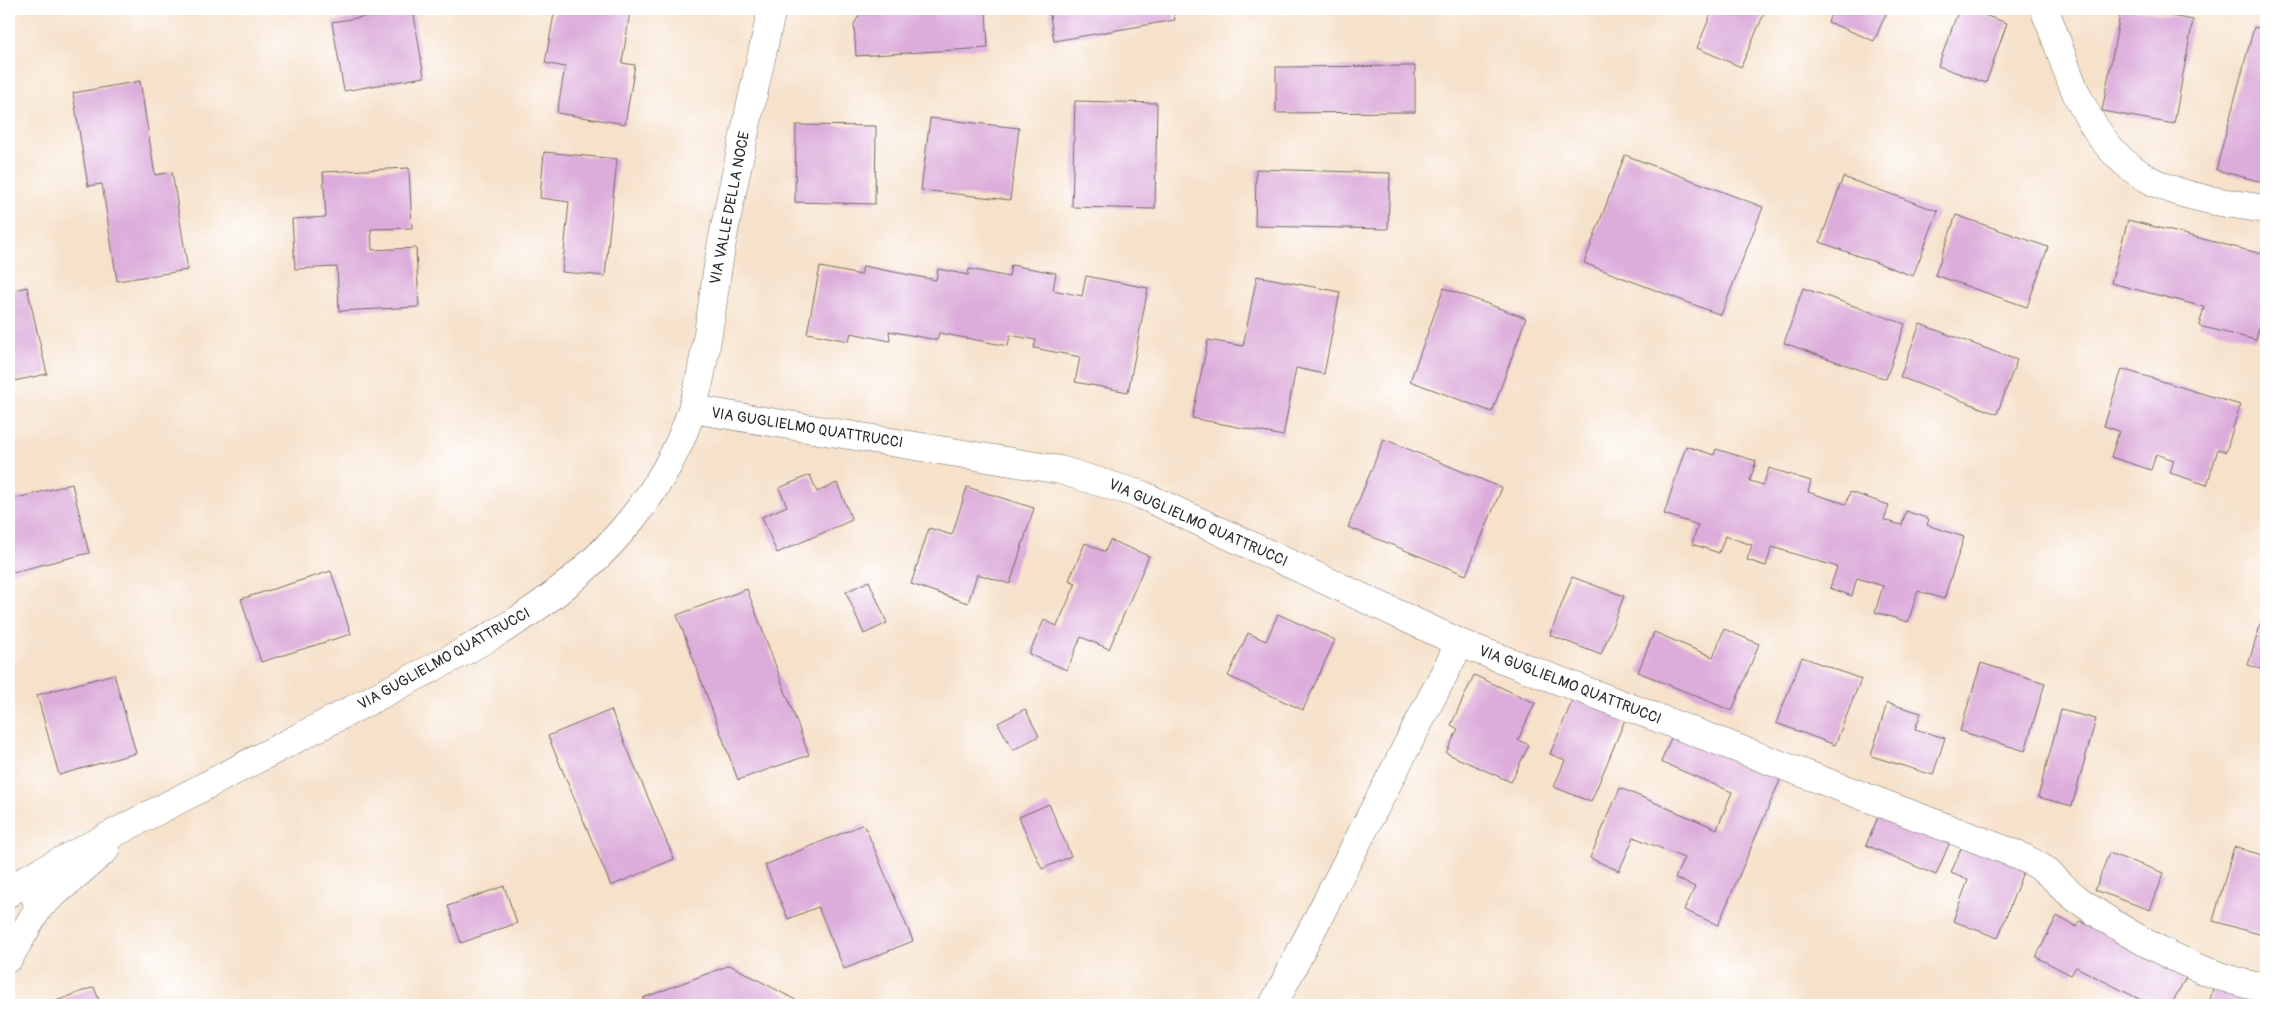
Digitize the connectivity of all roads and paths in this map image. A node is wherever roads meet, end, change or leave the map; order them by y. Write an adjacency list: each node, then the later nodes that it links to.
1 (772, 9): 4 (street, VIA VALLE DELLA NOCE)
2 (2044, 9): 3 (street)
3 (2266, 209)
4 (692, 409): 5 (street, VIA GUGLIELMO QUATTRUCCI); 6 (street, VIA GUGLIELMO QUATTRUCCI)
5 (1460, 643): 10 (street, VIA GUGLIELMO QUATTRUCCI); 11 (street)
6 (140, 820): 7 (street, VIA GUGLIELMO QUATTRUCCI); 8 (street, VIA GUGLIELMO QUATTRUCCI)
7 (18, 886): 8 (street, VIA GUGLIELMO QUATTRUCCI)
8 (39, 907): 9 (street, VIA GUGLIELMO QUATTRUCCI)
9 (9, 958)
10 (2266, 988)
11 (1272, 1005)

